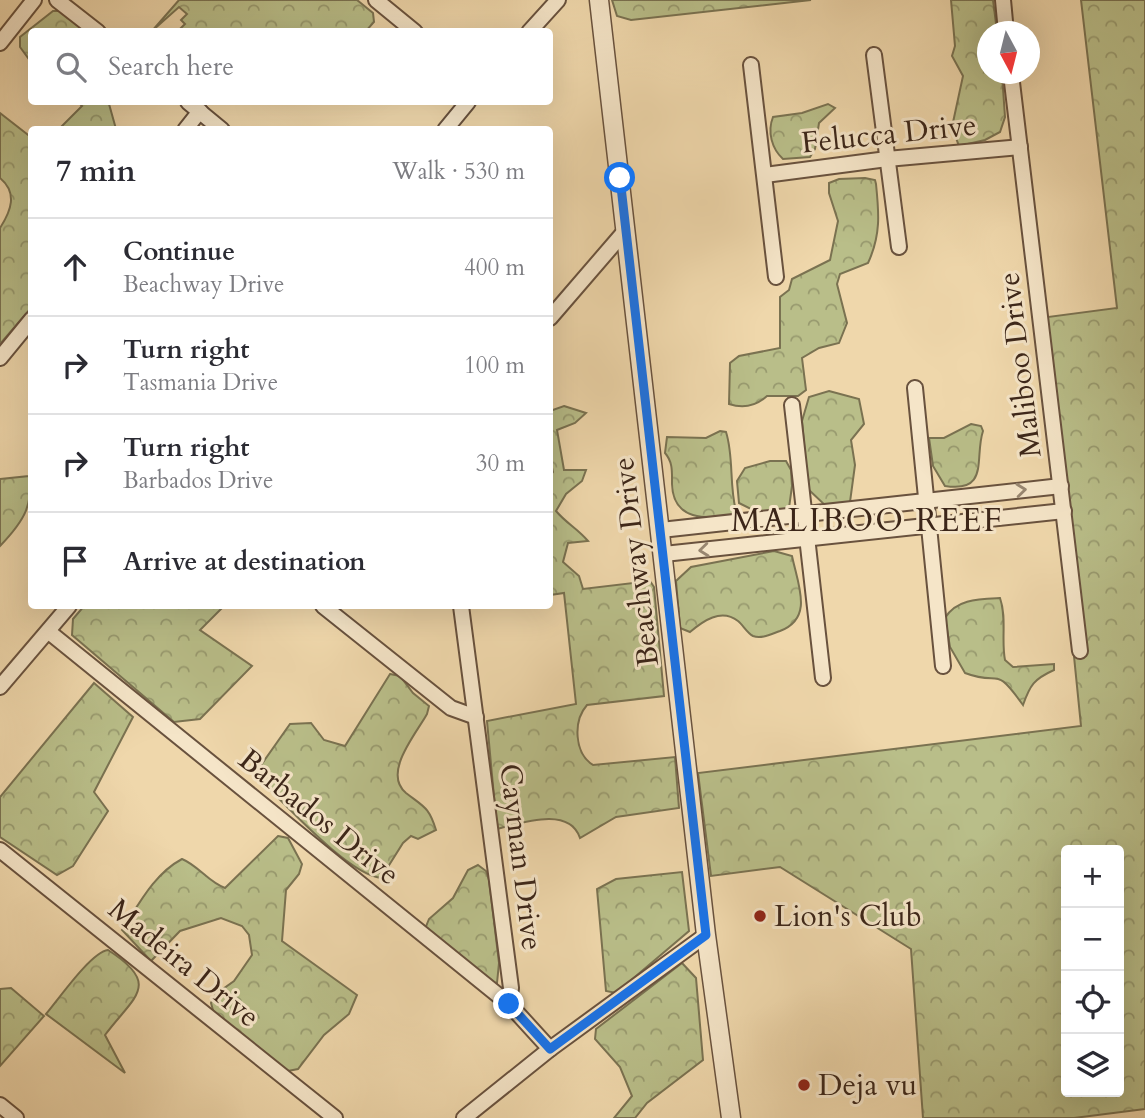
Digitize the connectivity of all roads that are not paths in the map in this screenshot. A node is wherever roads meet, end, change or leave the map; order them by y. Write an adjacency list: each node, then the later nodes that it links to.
1 (34, 0): 11 (street)
2 (57, 0): 8 (street)
3 (376, 0): 9 (street)
4 (558, 0): 10 (street)
5 (599, 0): 24 (street, Beachway Drive)
6 (1003, 0): 7 (street)
7 (1005, 21)
8 (93, 28)
9 (410, 28)
10 (533, 28)
11 (0, 43)
12 (874, 55): 22 (street)
13 (751, 65): 23 (street)
14 (1012, 84): 21 (street, Maliboo Drive)
15 (192, 105): 17 (street)
16 (466, 105): 20 (street)
17 (200, 111): 18 (street); 19 (street)
18 (188, 126)
19 (217, 126)
20 (448, 126)
21 (1020, 147): 22 (street, Felucca Drive); 32 (street, Maliboo Drive)
22 (887, 159): 23 (street, Felucca Drive); 25 (street)
23 (765, 175): 26 (street)
24 (625, 231): 27 (street); 37 (street, Beachway Drive)
25 (899, 247)
26 (776, 277)
27 (553, 315)
28 (28, 324): 29 (street)
29 (0, 358)
30 (915, 388): 33 (street)
31 (792, 405): 35 (street)
32 (1061, 486): 33 (street, one-way to 32); 34 (street, Maliboo Drive)
33 (926, 500): 35 (street); 36 (street)
34 (1064, 511): 36 (street); 44 (street, Maliboo Drive)
35 (804, 515): 37 (street); 38 (street)
36 (929, 525): 38 (street); 45 (street)
37 (661, 530): 39 (street, Beachway Drive)
38 (808, 539): 39 (street, one-way to 39); 46 (street)
39 (664, 554): 50 (street, Beachway Drive)
40 (67, 609): 43 (street)
41 (327, 609): 48 (street)
42 (461, 609): 48 (street, Cayman Drive)
43 (50, 632): 47 (street); 51 (street, Barbados Drive)
44 (1080, 651)
45 (943, 666)
46 (823, 678)
47 (0, 687)
48 (476, 717): 51 (street, Cayman Drive)
49 (0, 850): 55 (street, Madeira Drive)
50 (706, 935): 52 (street); 57 (street, Beachway Drive)
51 (509, 1004): 52 (street, Barbados Drive)
52 (550, 1049): 56 (street)
53 (0, 1105): 54 (street)
54 (16, 1118)
55 (335, 1118)
56 (464, 1118)
57 (731, 1118)

